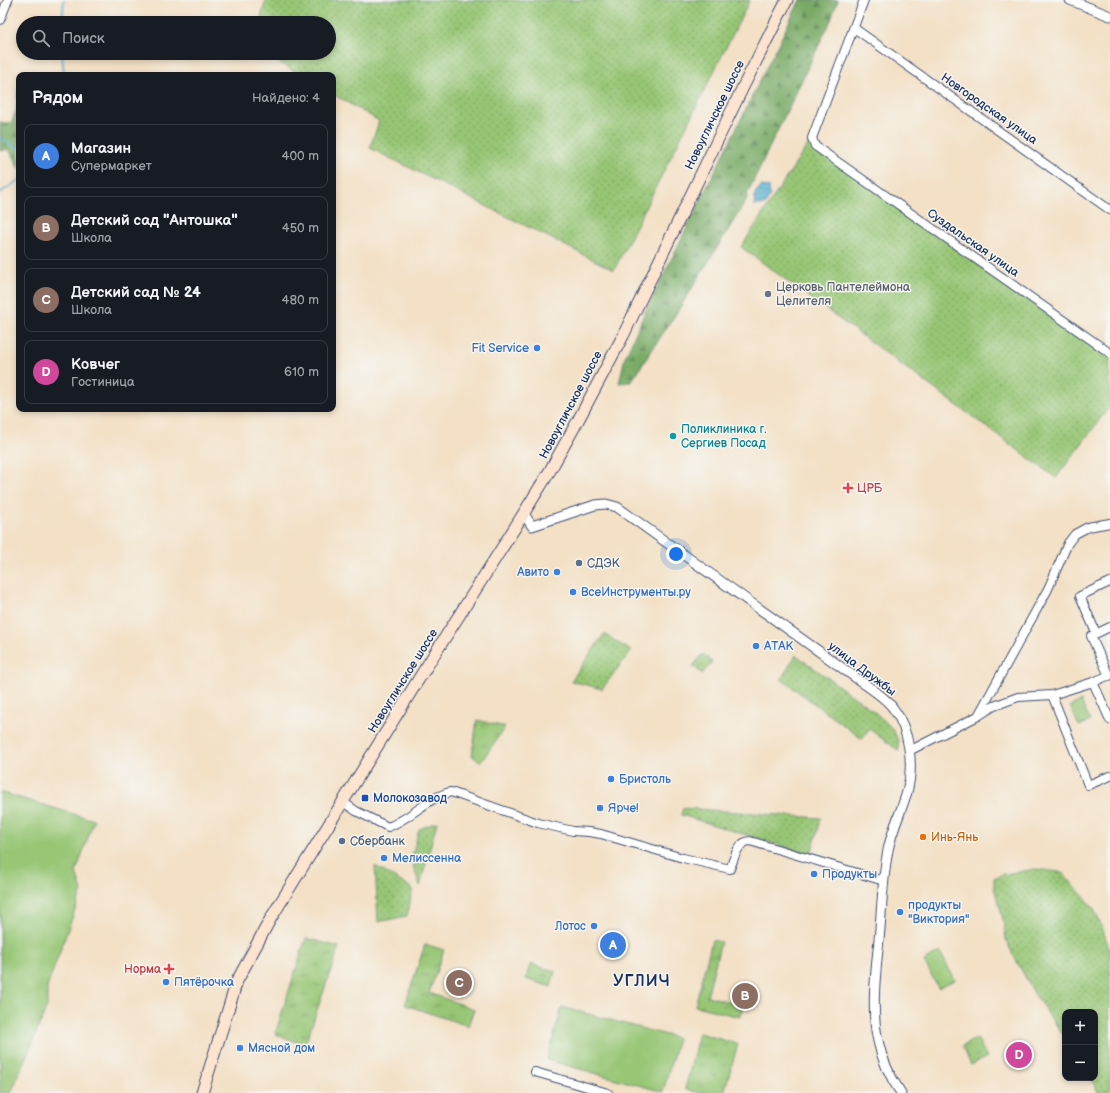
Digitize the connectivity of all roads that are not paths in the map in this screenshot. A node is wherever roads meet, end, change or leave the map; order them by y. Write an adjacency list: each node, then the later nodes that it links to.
1 (8, 0): 6 (street)
2 (787, 0): 10 (main road, Новоугличское шоссе)
3 (864, 0): 7 (street)
4 (1070, 0): 5 (street)
5 (1110, 16)
6 (0, 20)
7 (854, 28): 8 (street, Новгородская улица); 9 (street, Суздальская улица)
8 (1110, 210)
9 (1110, 353)
10 (524, 514): 12 (street); 13 (main road, Новоугличское шоссе)
11 (1110, 523): 20 (street)
12 (532, 526): 13 (street, улица Дружбы); 22 (street, улица Дружбы)
13 (514, 529): 24 (main road, Новоугличское шоссе)
14 (1110, 582): 16 (street)
15 (1110, 627): 16 (street)
16 (1096, 633): 17 (street)
17 (1109, 675): 18 (street)
18 (1093, 682): 19 (street); 21 (street)
19 (1052, 695): 20 (street); 23 (street)
20 (978, 716): 22 (street)
21 (1110, 720)
22 (909, 751): 25 (street, улица Дружбы)
23 (1110, 776)
24 (343, 802): 25 (street); 27 (main road, Новоугличское шоссе)
25 (884, 881): 29 (street, улица Дружбы)
26 (535, 1072): 28 (street)
27 (202, 1093)
28 (608, 1093)
29 (901, 1093)

